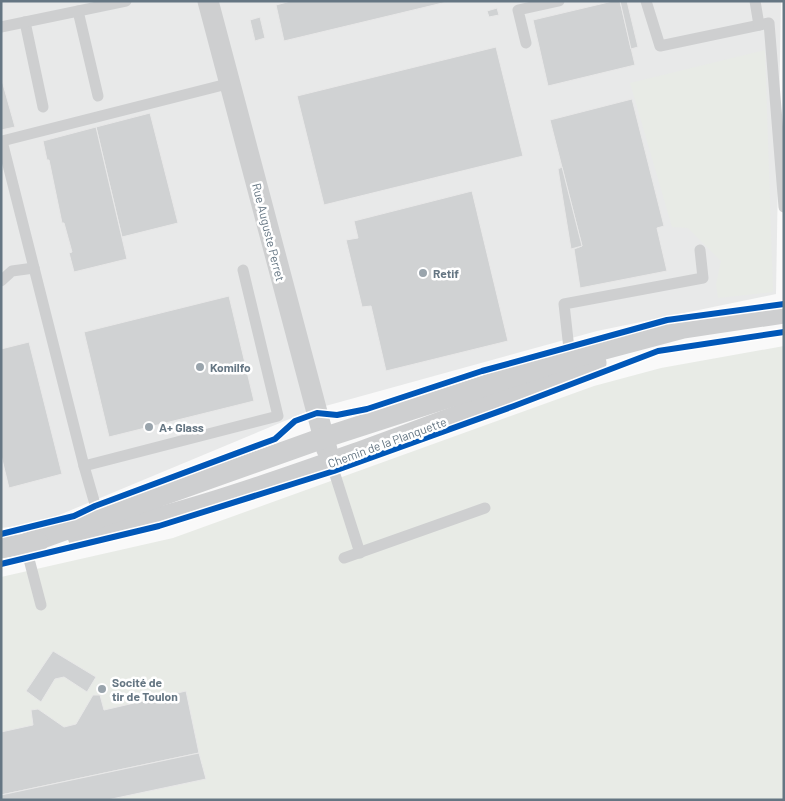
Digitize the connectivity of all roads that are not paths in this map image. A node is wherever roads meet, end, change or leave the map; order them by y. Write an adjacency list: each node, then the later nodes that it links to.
1 (126, 1): 6 (lane)
2 (208, 1): 11 (street, Rue Auguste Perret)
3 (558, 1): 10 (lane)
4 (646, 1): 8 (lane)
5 (755, 1): 8 (lane)
6 (78, 11): 7 (lane); 12 (lane)
7 (25, 22): 9 (lane); 13 (lane)
8 (759, 25): 14 (lane)
9 (1, 26)
10 (526, 43)
11 (231, 83): 16 (lane); 22 (street, Rue Auguste Perret)
12 (98, 96)
13 (43, 107)
14 (784, 207)
15 (700, 250): 21 (lane)
16 (34, 268): 18 (lane); 24 (lane)
17 (243, 270): 24 (lane)
18 (1, 282)
19 (784, 313): 20 (street, Chemin de la Planquette)
20 (683, 328): 21 (street, Chemin de la Planquette); 23 (street, Chemin de la Planquette)
21 (570, 358): 22 (street, Chemin de la Planquette)
22 (323, 438): 23 (street, Rue Auguste Perret); 26 (street, Chemin de la Planquette)
23 (331, 462): 27 (street, Chemin de la Planquette); 29 (lane)
24 (84, 466): 26 (lane)
25 (485, 508): 29 (lane)
26 (99, 518): 27 (street, Chemin de la Planquette)
27 (24, 544): 28 (street, Chemin de la Planquette); 31 (lane)
28 (1, 548)
29 (360, 553): 30 (lane)
30 (344, 558)
31 (41, 605)

